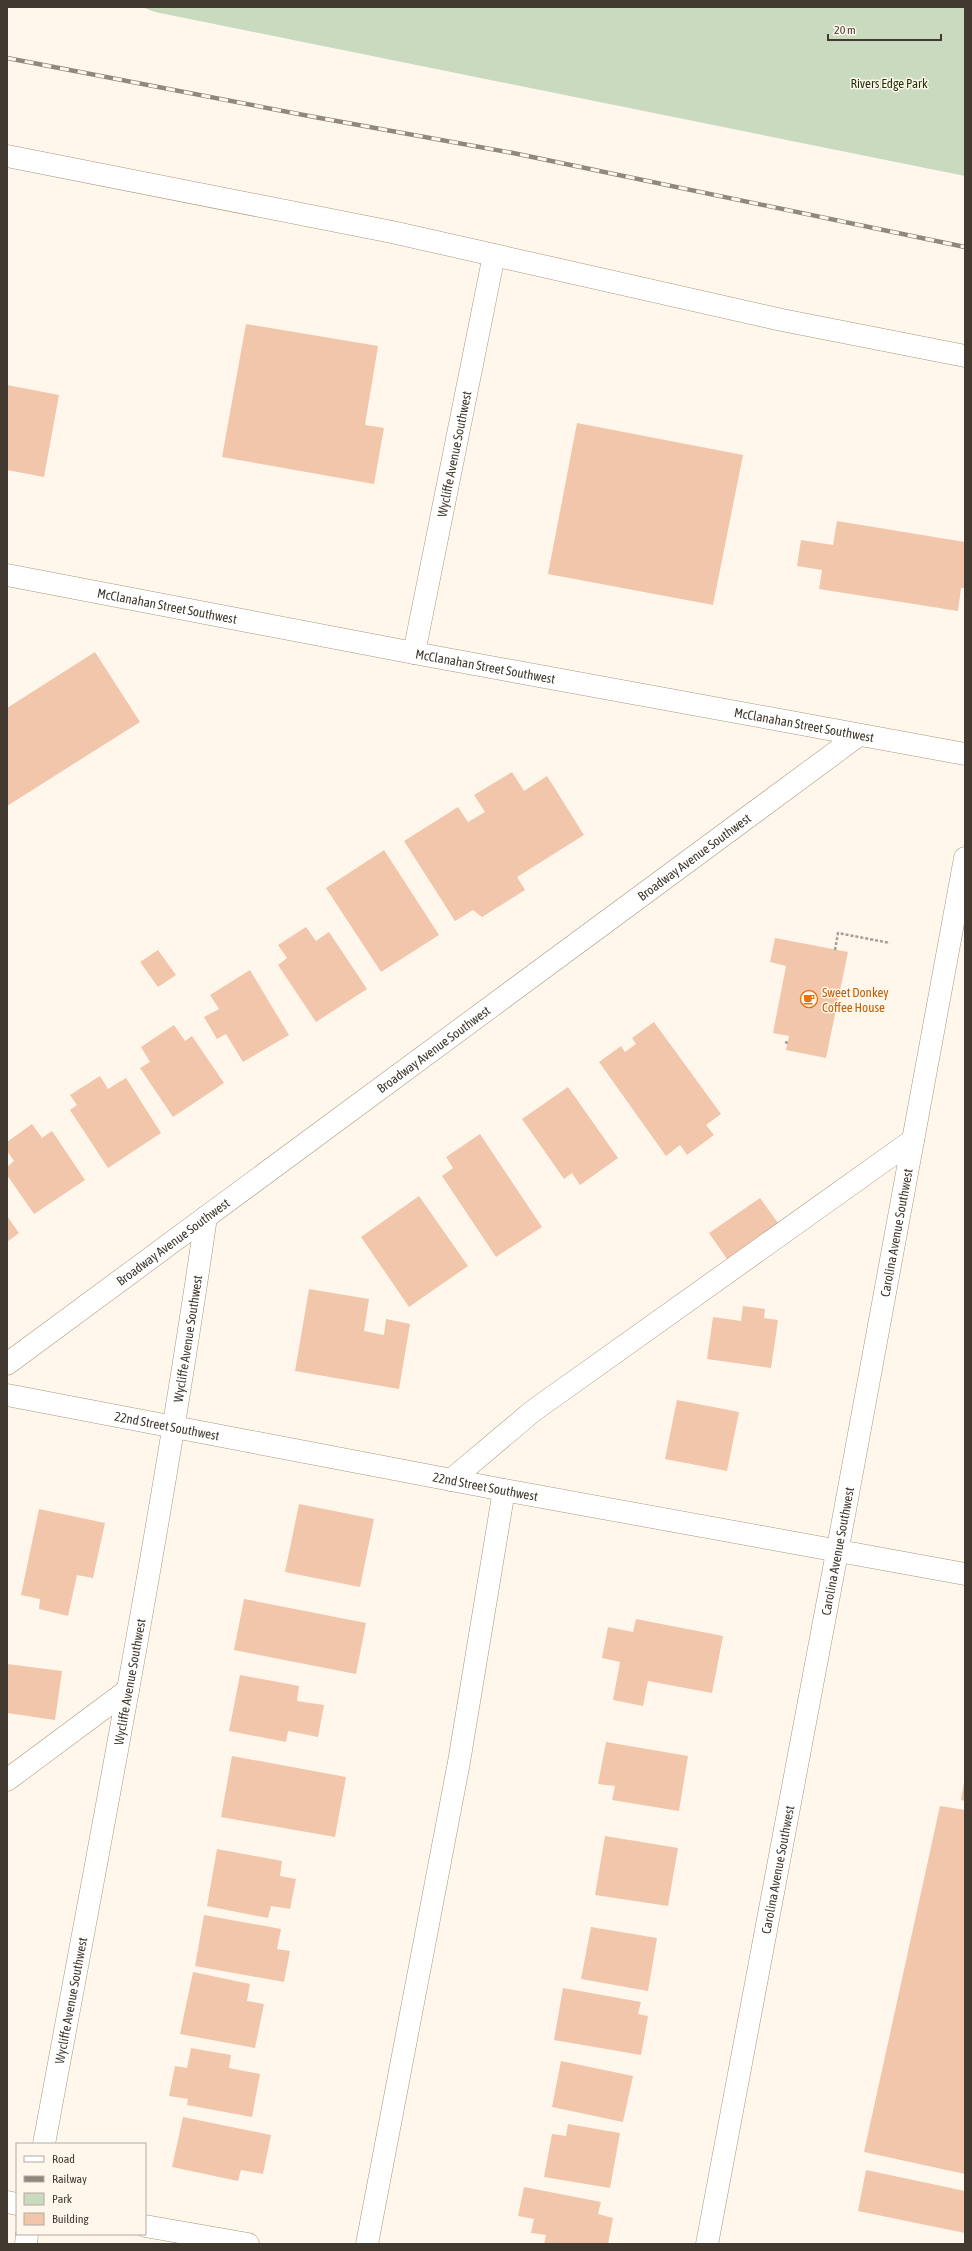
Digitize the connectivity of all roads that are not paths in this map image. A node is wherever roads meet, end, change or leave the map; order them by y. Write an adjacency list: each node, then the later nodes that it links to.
1 (7, 156): 2 (street)
2 (494, 255): 3 (street); 5 (street, Wycliffe Avenue Southwest)
3 (965, 356)
4 (7, 575): 5 (street, McClanahan Street Southwest)
5 (414, 653): 6 (street, McClanahan Street Southwest)
6 (859, 735): 7 (street, McClanahan Street Southwest); 10 (street, Broadway Avenue Southwest)
7 (965, 754)
8 (965, 858): 9 (street, Carolina Avenue Southwest)
9 (913, 1140): 14 (street); 16 (street, Carolina Avenue Southwest)
10 (206, 1217): 11 (street, Broadway Avenue Southwest); 13 (street, Wycliffe Avenue Southwest)
11 (7, 1364)
12 (7, 1395): 13 (street, 22nd Street Southwest)
13 (173, 1427): 14 (street, 22nd Street Southwest); 18 (street, Wycliffe Avenue Southwest)
14 (451, 1480): 15 (street, 22nd Street Southwest)
15 (504, 1490): 16 (street, 22nd Street Southwest); 23 (street)
16 (837, 1552): 17 (street, 22nd Street Southwest); 24 (street, Carolina Avenue Southwest)
17 (965, 1574)
18 (128, 1690): 19 (street); 20 (street, Wycliffe Avenue Southwest)
19 (7, 1780)
20 (44, 2143)
21 (146, 2226): 22 (street)
22 (248, 2244)
23 (367, 2244)
24 (707, 2244)

